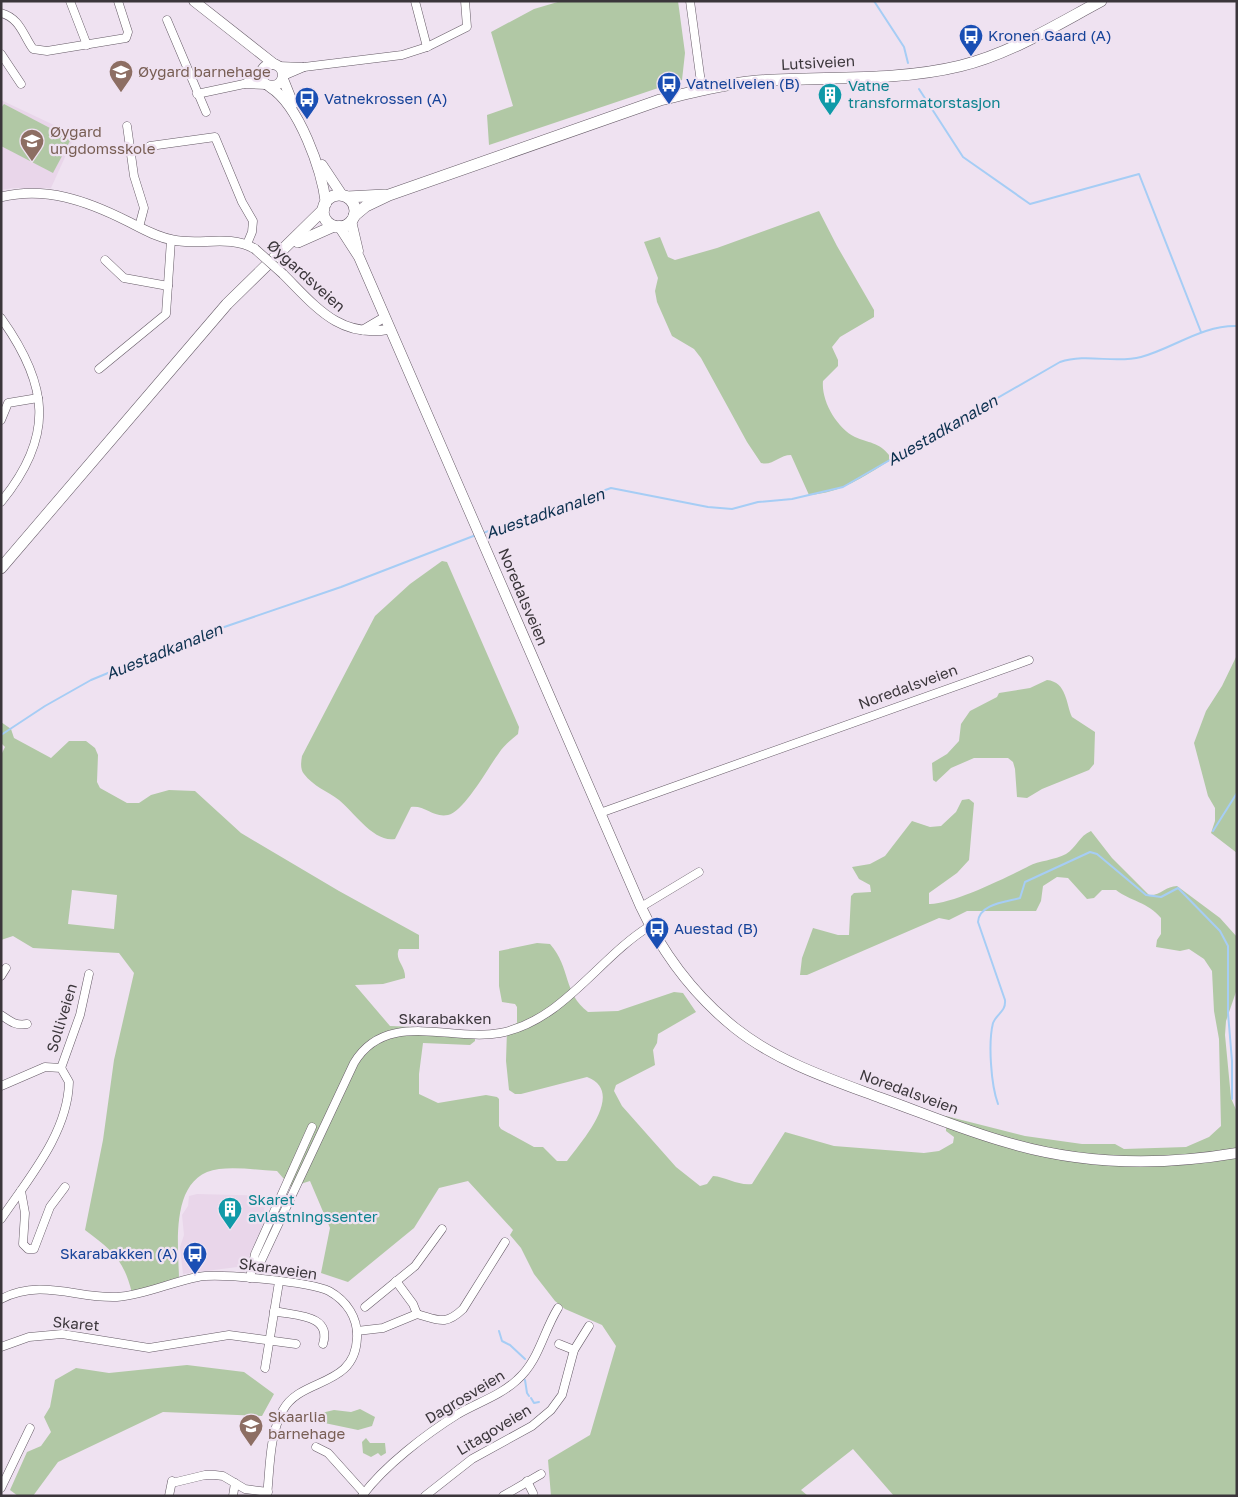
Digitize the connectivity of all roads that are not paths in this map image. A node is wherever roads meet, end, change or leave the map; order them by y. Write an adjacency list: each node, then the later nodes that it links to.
1 (70, 1): 11 (street)
2 (118, 1): 11 (street)
3 (415, 1): 12 (street)
4 (465, 1): 12 (street)
5 (690, 1): 21 (street)
6 (1101, 1): 21 (main road, Lutsiveien)
7 (197, 2): 10 (main road)
8 (1, 13): 11 (street)
9 (167, 20): 22 (street)
10 (246, 43): 14 (main road); 16 (main road)
11 (87, 45)
12 (427, 47): 15 (street)
13 (1, 54): 18 (street)
14 (276, 65): 15 (street); 16 (main road); 17 (main road)
15 (304, 67): 17 (street)
16 (261, 73): 19 (street); 20 (main road)
17 (283, 78): 20 (main road); 27 (main road)
18 (20, 84)
19 (244, 84): 20 (street); 22 (street)
20 (268, 86): 29 (main road)
21 (702, 90): 26 (main road, Lutsiveien)
22 (197, 94): 23 (street)
23 (206, 112)
24 (127, 126): 32 (street)
25 (150, 146): 34 (street)
26 (389, 195): 27 (main road, Lutsiveien); 30 (main road, Lutsiveien)
27 (344, 196): 29 (main road); 30 (main road)
28 (1, 197): 32 (street, Øygardsveien)
29 (325, 206): 31 (main road); 35 (main road)
30 (353, 218): 31 (main road); 36 (main road, Noredalsveien)
31 (337, 226): 35 (main road); 36 (main road, Noredalsveien)
32 (139, 227): 33 (street, Øygardsveien)
33 (171, 240): 34 (street, Øygardsveien); 38 (street)
34 (251, 247): 42 (street, Øygardsveien, bridge)
35 (279, 253): 47 (main road)
36 (359, 257): 39 (main road, Noredalsveien)
37 (105, 260): 38 (street)
38 (168, 286): 43 (street)
39 (385, 317): 41 (main road, Noredalsveien); 42 (street)
40 (1, 318): 44 (street)
41 (390, 329): 42 (street, Øygardsveien); 49 (main road, Noredalsveien)
42 (363, 330)
43 (99, 369)
44 (38, 398): 45 (street); 46 (street)
45 (1, 420)
46 (1, 502)
47 (1, 568)
48 (1029, 660): 49 (street, Noredalsveien)
49 (600, 812): 51 (main road, Noredalsveien)
50 (699, 872): 51 (street)
51 (641, 907): 52 (main road, Noredalsveien)
52 (650, 926): 61 (main road, Noredalsveien); 67 (street, Skarabakken)
53 (6, 968): 55 (street)
54 (89, 974): 58 (street, Solliveien)
55 (1, 976)
56 (1, 1015): 57 (street)
57 (27, 1024)
58 (60, 1068): 59 (street, Solliveien); 63 (street, Solliveien)
59 (1, 1086)
60 (312, 1127): 67 (street)
61 (1237, 1153)
62 (64, 1187): 63 (street)
63 (21, 1191): 64 (street, Solliveien)
64 (1, 1219)
65 (442, 1229): 69 (street)
66 (505, 1242): 75 (street)
67 (253, 1262): 68 (street)
68 (250, 1278): 70 (street, Skaraveien); 71 (street, Skaraveien)
69 (396, 1281): 72 (street); 75 (street)
70 (279, 1282): 74 (street); 77 (street, Skaraveien)
71 (1, 1299)
72 (365, 1306)
73 (558, 1308): 93 (street, Dagrosveien)
74 (274, 1311): 78 (street); 80 (street)
75 (417, 1314): 77 (street)
76 (589, 1326): 83 (street, Litagoveien)
77 (357, 1331): 92 (street)
78 (268, 1340): 79 (street, Skaret); 82 (street, Skaret); 84 (street)
79 (296, 1344)
80 (322, 1344)
81 (560, 1344): 83 (street)
82 (1, 1347)
83 (574, 1350): 96 (street, Litagoveien)
84 (264, 1368)
85 (30, 1428): 90 (street)
86 (316, 1447): 93 (street, Dagrosveien)
87 (541, 1474): 88 (street)
88 (527, 1481): 91 (street); 97 (street)
89 (235, 1484): 92 (street); 94 (street); 95 (street)
90 (1, 1488)
91 (533, 1493)
92 (267, 1494)
93 (363, 1494)
94 (169, 1496)
95 (233, 1496)
96 (425, 1496)
97 (503, 1496)

